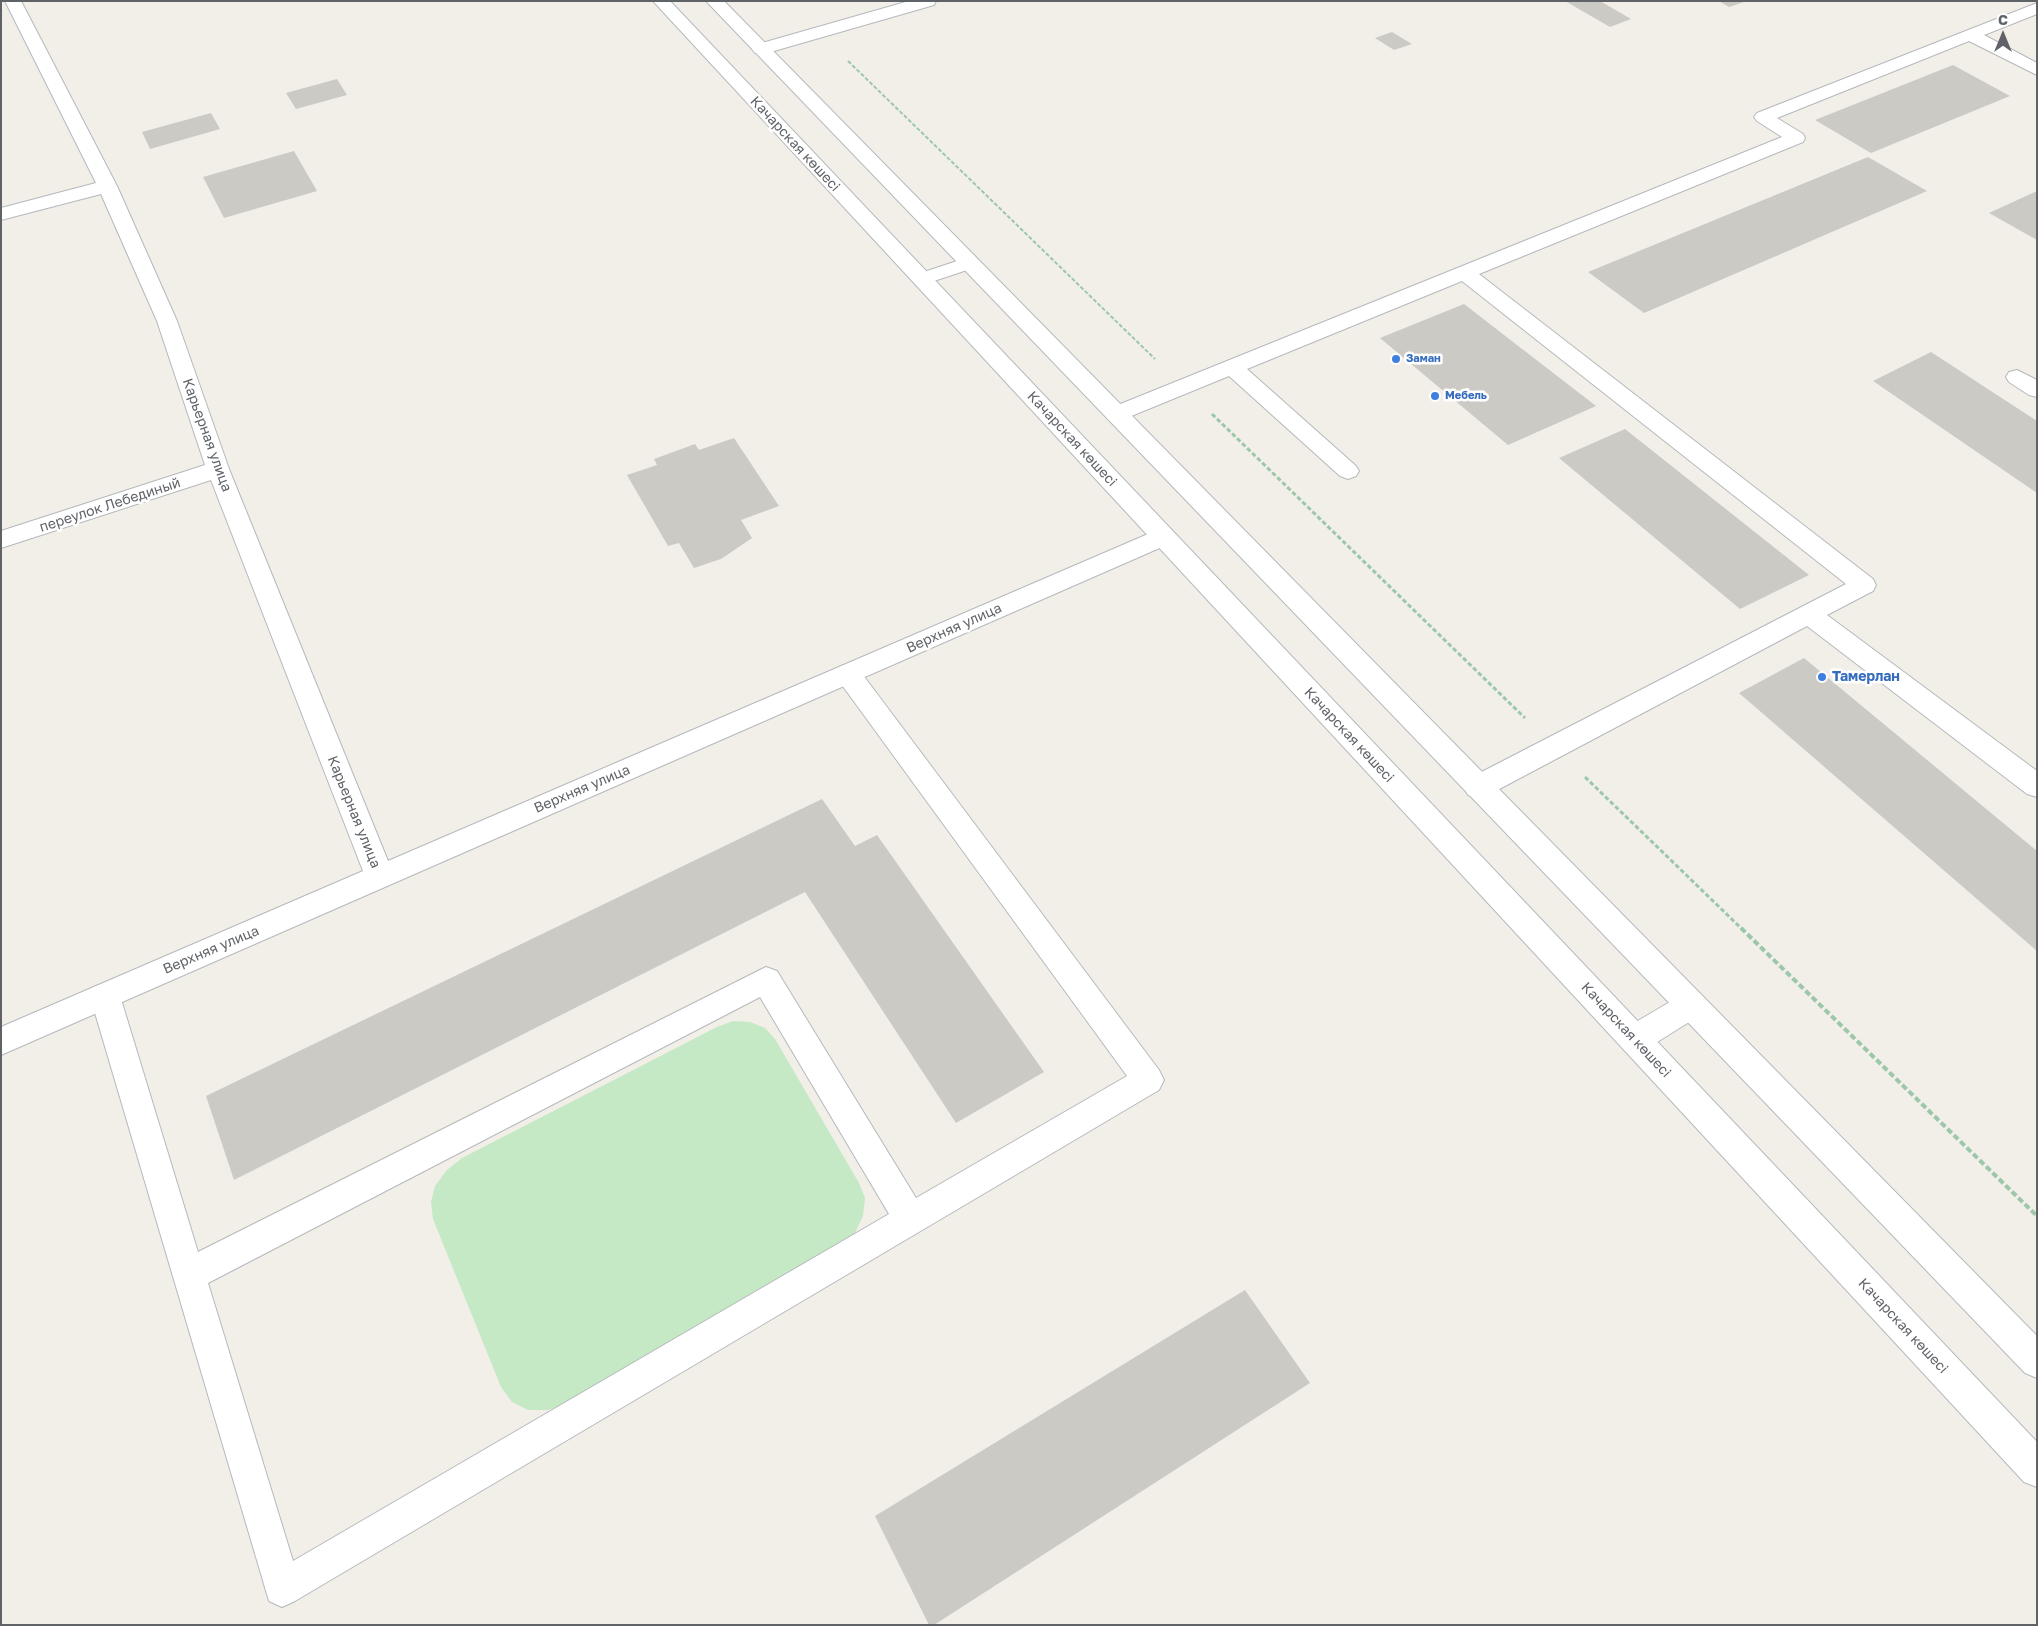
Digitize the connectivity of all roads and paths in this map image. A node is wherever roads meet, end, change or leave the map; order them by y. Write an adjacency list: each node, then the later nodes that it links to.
1 (13, 1): 10 (main road, Карьерная улица)
2 (661, 1): 14 (main road, Качарская көшесі)
3 (714, 1): 8 (main road)
4 (928, 1): 6 (main road)
5 (2037, 8): 7 (main road)
6 (818, 32): 8 (main road); 17 (path)
7 (1970, 35): 9 (main road); 13 (main road)
8 (761, 49): 12 (main road)
9 (2037, 70)
10 (107, 186): 11 (main road); 20 (main road, Карьерная улица)
11 (1, 214)
12 (969, 264): 14 (main road); 19 (main road)
13 (1465, 273): 15 (main road); 24 (main road)
14 (922, 279): 22 (main road, Качарская көшесі)
15 (1232, 367): 17 (main road); 21 (main road)
16 (2016, 377): 18 (main road)
17 (1184, 387): 19 (main road); 26 (path)
18 (2037, 390)
19 (1116, 414): 28 (main road)
20 (218, 469): 23 (main road, переулок Лебединый); 29 (main road, Карьерная улица)
21 (1348, 471)
22 (1163, 537): 25 (main road, Верхняя улица); 32 (main road, Качарская көшесі)
23 (1, 540)
24 (1808, 614): 26 (main road); 27 (main road)
25 (848, 674): 29 (main road, Верхняя улица); 35 (main road)
26 (1554, 747): 28 (main road); 34 (path)
27 (2037, 786)
28 (1478, 787): 31 (main road)
29 (380, 877): 30 (main road, Верхняя улица)
30 (105, 996): 33 (main road, Верхняя улица); 36 (main road)
31 (1691, 1005): 32 (main road); 37 (main road)
32 (1635, 1039): 38 (main road, Качарская көшесі)
33 (1, 1040)
34 (2037, 1216)
35 (910, 1219): 36 (main road); 36 (main road)
36 (188, 1275)
37 (2037, 1361)
38 (2037, 1469)

